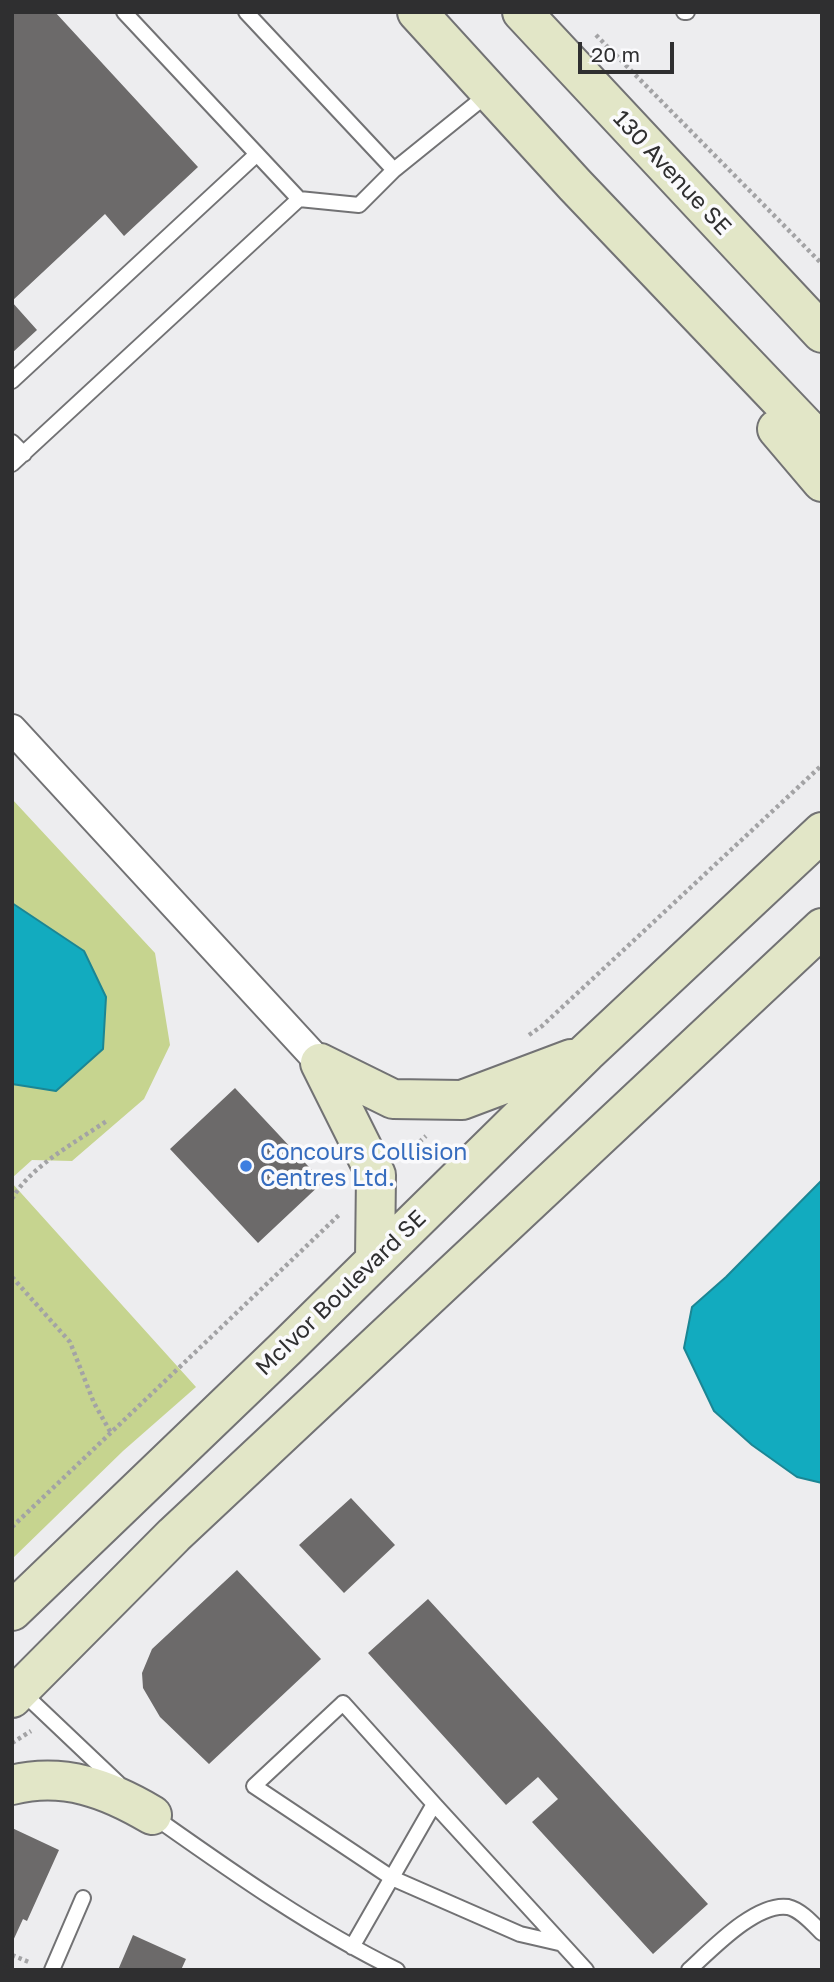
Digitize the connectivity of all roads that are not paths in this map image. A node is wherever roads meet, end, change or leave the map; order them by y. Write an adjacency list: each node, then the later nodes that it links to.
1 (124, 12): 6 (lane)
2 (246, 12): 7 (lane)
3 (417, 12): 5 (main road)
4 (522, 12): 10 (main road, 130 Avenue SE)
5 (490, 92): 7 (lane); 8 (main road)
6 (257, 154): 9 (lane); 11 (lane)
7 (394, 170): 9 (lane)
8 (575, 185): 13 (main road); 16 (main road)
9 (299, 199): 14 (lane)
10 (822, 333)
11 (12, 381)
12 (12, 442): 14 (lane)
13 (822, 444)
14 (24, 454): 15 (lane)
15 (12, 464)
16 (822, 482)
17 (12, 729): 21 (street)
18 (822, 832): 20 (main road, McIvor Boulevard SE)
19 (822, 928): 24 (main road)
20 (586, 1053): 21 (main road); 22 (main road, McIvor Boulevard SE)
21 (320, 1063): 22 (main road)
22 (376, 1259): 23 (main road, McIvor Boulevard SE)
23 (12, 1611)
24 (15, 1690): 27 (lane)
25 (12, 1785): 27 (main road)
26 (434, 1804): 28 (lane); 28 (lane); 31 (lane)
27 (152, 1815): 32 (lane)
28 (392, 1878): 31 (lane); 32 (lane)
29 (83, 1898): 33 (lane)
30 (822, 1933): 36 (lane)
31 (559, 1943): 35 (lane)
32 (352, 1947): 34 (lane)
33 (52, 1970)
34 (397, 1970)
35 (586, 1970)
36 (689, 1970)

